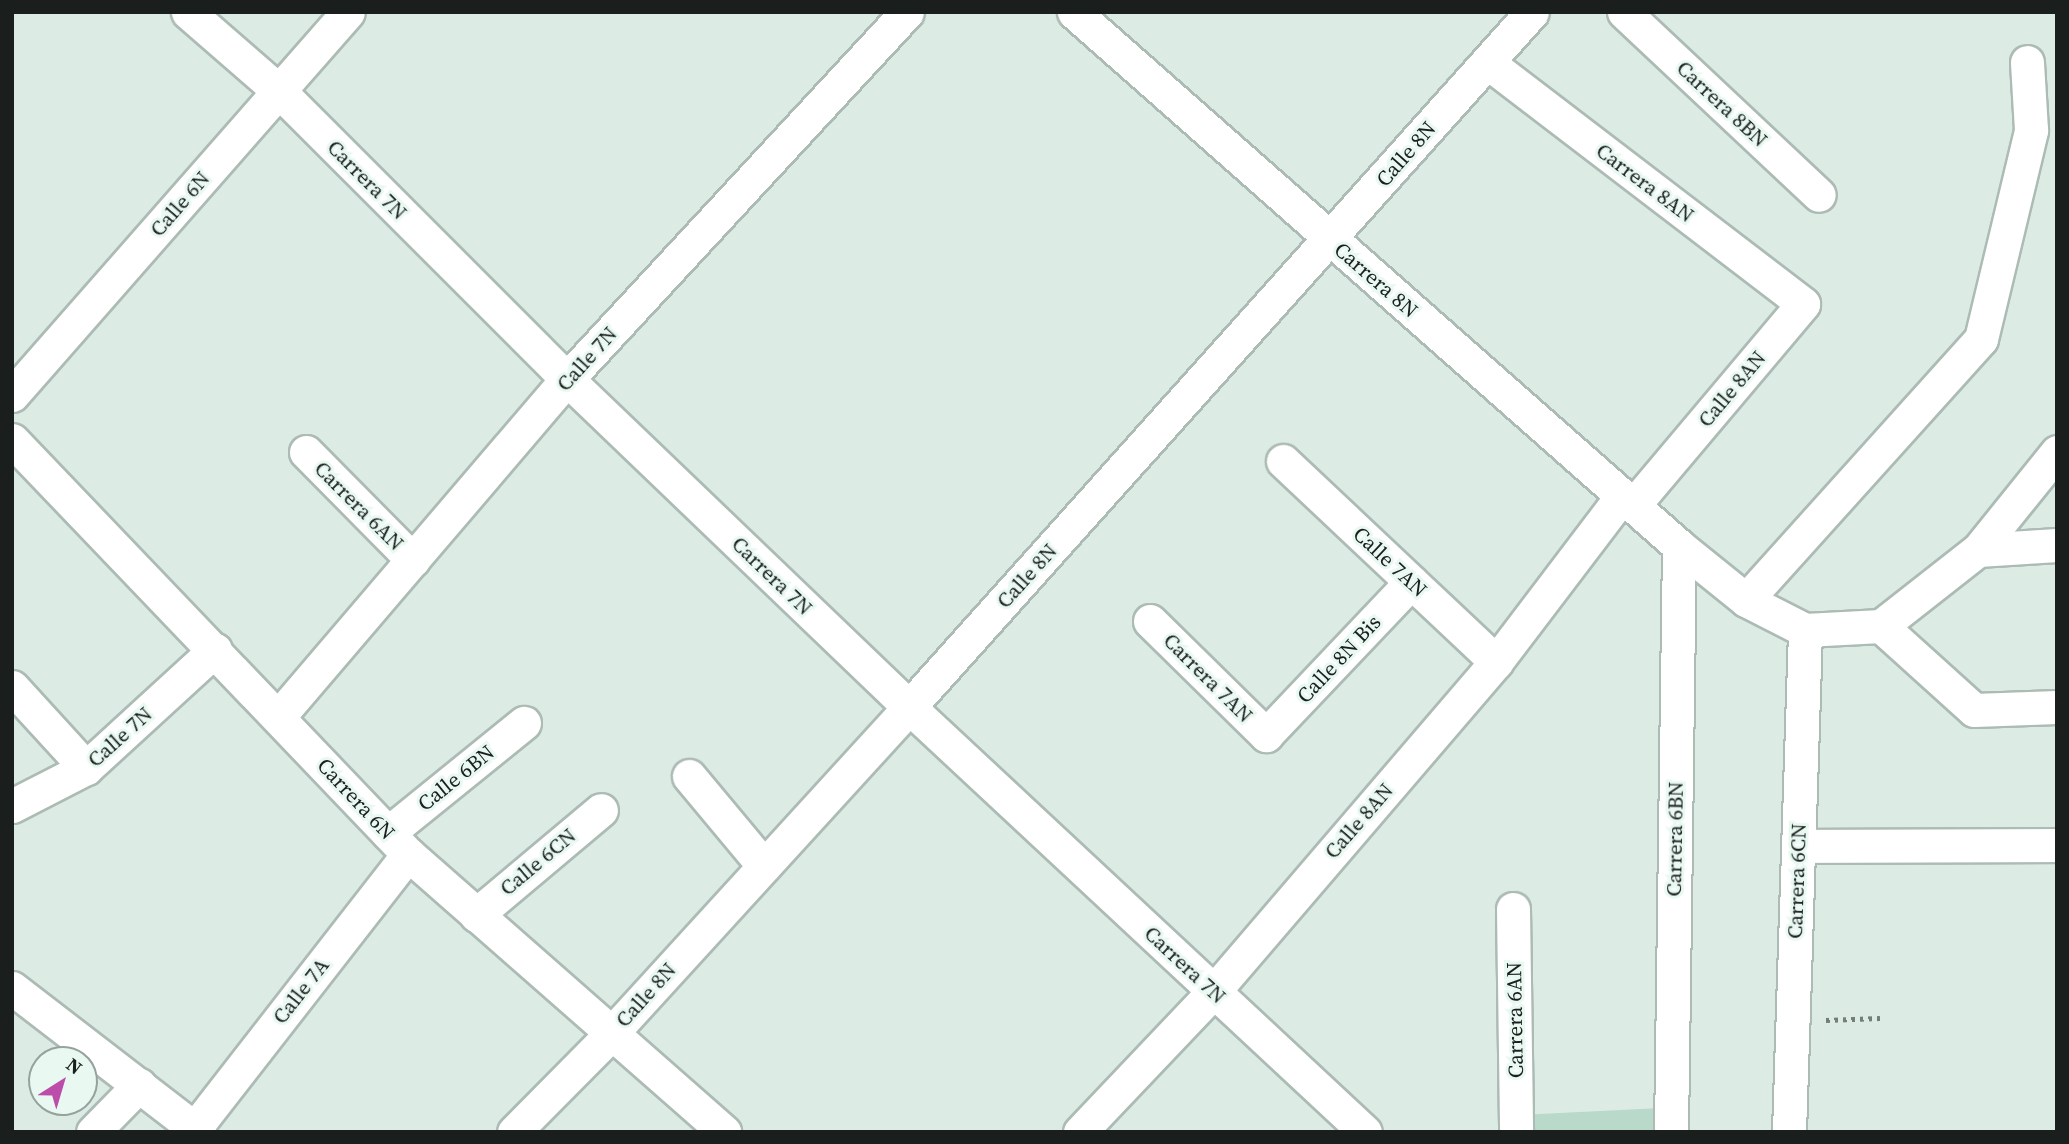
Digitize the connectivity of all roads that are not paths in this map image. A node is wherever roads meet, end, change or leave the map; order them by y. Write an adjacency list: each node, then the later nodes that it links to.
1 (188, 12): 9 (street, Carrera 7N)
2 (348, 12): 9 (street, Calle 6N)
3 (907, 12): 13 (street, Calle 7N)
4 (1074, 12): 11 (street, Carrera 8N)
5 (1531, 12): 7 (street, Calle 8N)
6 (1625, 12): 10 (street, Carrera 8BN)
7 (1487, 62): 11 (street, Calle 8N); 12 (street, Carrera 8AN)
8 (2027, 62): 25 (street)
9 (279, 92): 13 (street, Carrera 7N); 14 (street, Calle 6N)
10 (1819, 195)
11 (1331, 241): 19 (street, Carrera 8N); 33 (street, Calle 8N)
12 (1803, 304): 19 (street, Calle 8AN)
13 (567, 380): 23 (street, Calle 7N); 33 (street, Carrera 7N)
14 (12, 395)
15 (12, 440): 29 (street, Carrera 6N)
16 (306, 452): 23 (street, Carrera 6AN)
17 (2057, 452): 22 (street)
18 (1283, 461): 24 (street, Calle 7AN)
19 (1628, 501): 21 (street, Carrera 8N); 30 (street, Calle 8AN)
20 (2057, 545): 22 (street)
21 (1679, 546): 25 (street, Carrera 8N); 58 (street, Carrera 6BN)
22 (1978, 550): 27 (street)
23 (413, 560): 34 (street, Calle 7N)
24 (1411, 582): 30 (street, Calle 7AN); 36 (street, Calle 8N Bis)
25 (1746, 600): 28 (street, Carrera 8N)
26 (1150, 621): 36 (street, Carrera 7AN)
27 (1881, 626): 28 (street); 32 (street)
28 (1805, 630): 43 (street, Carrera 6CN)
29 (215, 650): 34 (street, Carrera 6N); 37 (street, Calle 7N)
30 (1496, 662): 48 (street, Calle 8AN)
31 (12, 687): 37 (street)
32 (2057, 706)
33 (909, 707): 44 (street, Calle 8N); 48 (street, Carrera 7N)
34 (279, 716): 41 (street, Carrera 6N)
35 (524, 723): 41 (street, Calle 6BN)
36 (1266, 735)
37 (86, 768): 39 (street, Calle 7N)
38 (689, 776): 44 (street)
39 (12, 806)
40 (601, 810): 46 (street, Calle 6CN)
41 (398, 843): 46 (street, Carrera 6N); 51 (street, Calle 7A)
42 (2057, 845): 43 (street)
43 (1799, 846): 59 (street, Carrera 6CN)
44 (764, 866): 49 (street, Calle 8N)
45 (1513, 909): 57 (street, Carrera 6AN)
46 (476, 915): 49 (street, Carrera 6N)
47 (12, 988): 50 (street)
48 (1214, 991): 55 (street, Calle 8AN); 56 (street, Carrera 7N)
49 (610, 1035): 53 (street, Calle 8N); 54 (street, Carrera 6N)
50 (139, 1085): 51 (street); 52 (street)
51 (197, 1130)
52 (93, 1132)
53 (514, 1132)
54 (724, 1132)
55 (1080, 1132)
56 (1365, 1132)
57 (1516, 1132)
58 (1671, 1132)
59 (1789, 1132)

